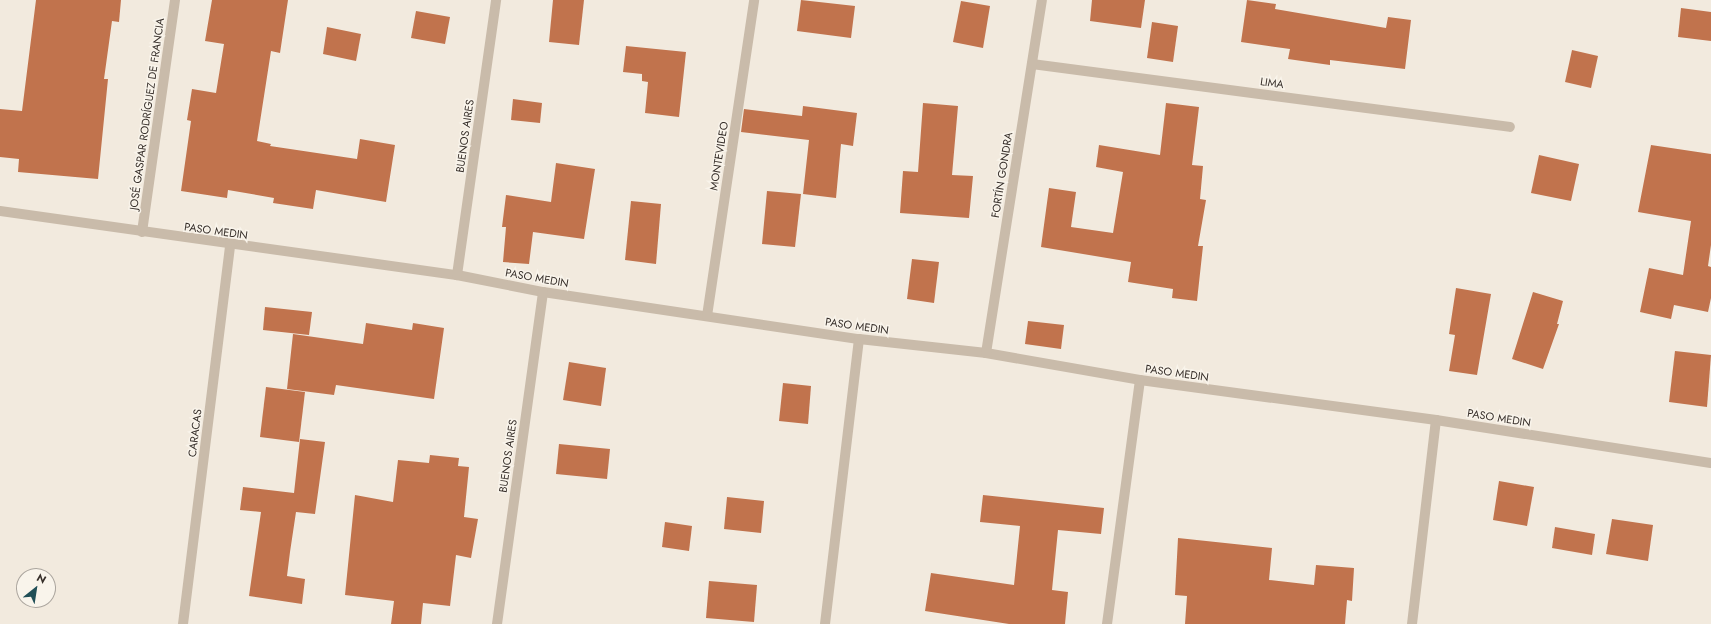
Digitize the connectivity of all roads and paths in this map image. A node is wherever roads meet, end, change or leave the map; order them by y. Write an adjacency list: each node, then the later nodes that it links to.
1 (175, 0): 8 (street, JOSÉ GASPAR RODRÍGUEZ DE FRANCIA)
2 (496, 0): 10 (street, BUENOS AIRES)
3 (754, 0): 12 (street, MONTEVIDEO)
4 (1042, 0): 5 (street, FORTÍN GONDRA)
5 (1032, 64): 6 (street, LIMA); 14 (street, FORTÍN GONDRA)
6 (1510, 127)
7 (0, 211): 8 (street, PASO MEDIN)
8 (142, 232): 9 (street, PASO MEDIN)
9 (230, 245): 10 (street, PASO MEDIN); 18 (street, CARACAS)
10 (457, 275): 11 (street, PASO MEDIN)
11 (543, 292): 12 (street, PASO MEDIN); 19 (street, BUENOS AIRES)
12 (707, 316): 13 (street, PASO MEDIN)
13 (859, 339): 14 (street, PASO MEDIN); 20 (street)
14 (986, 353): 15 (street, PASO MEDIN)
15 (1140, 380): 16 (street, PASO MEDIN); 21 (street)
16 (1436, 420): 17 (street, PASO MEDIN); 22 (street)
17 (1711, 463)
18 (183, 624)
19 (497, 624)
20 (825, 624)
21 (1107, 624)
22 (1412, 624)

